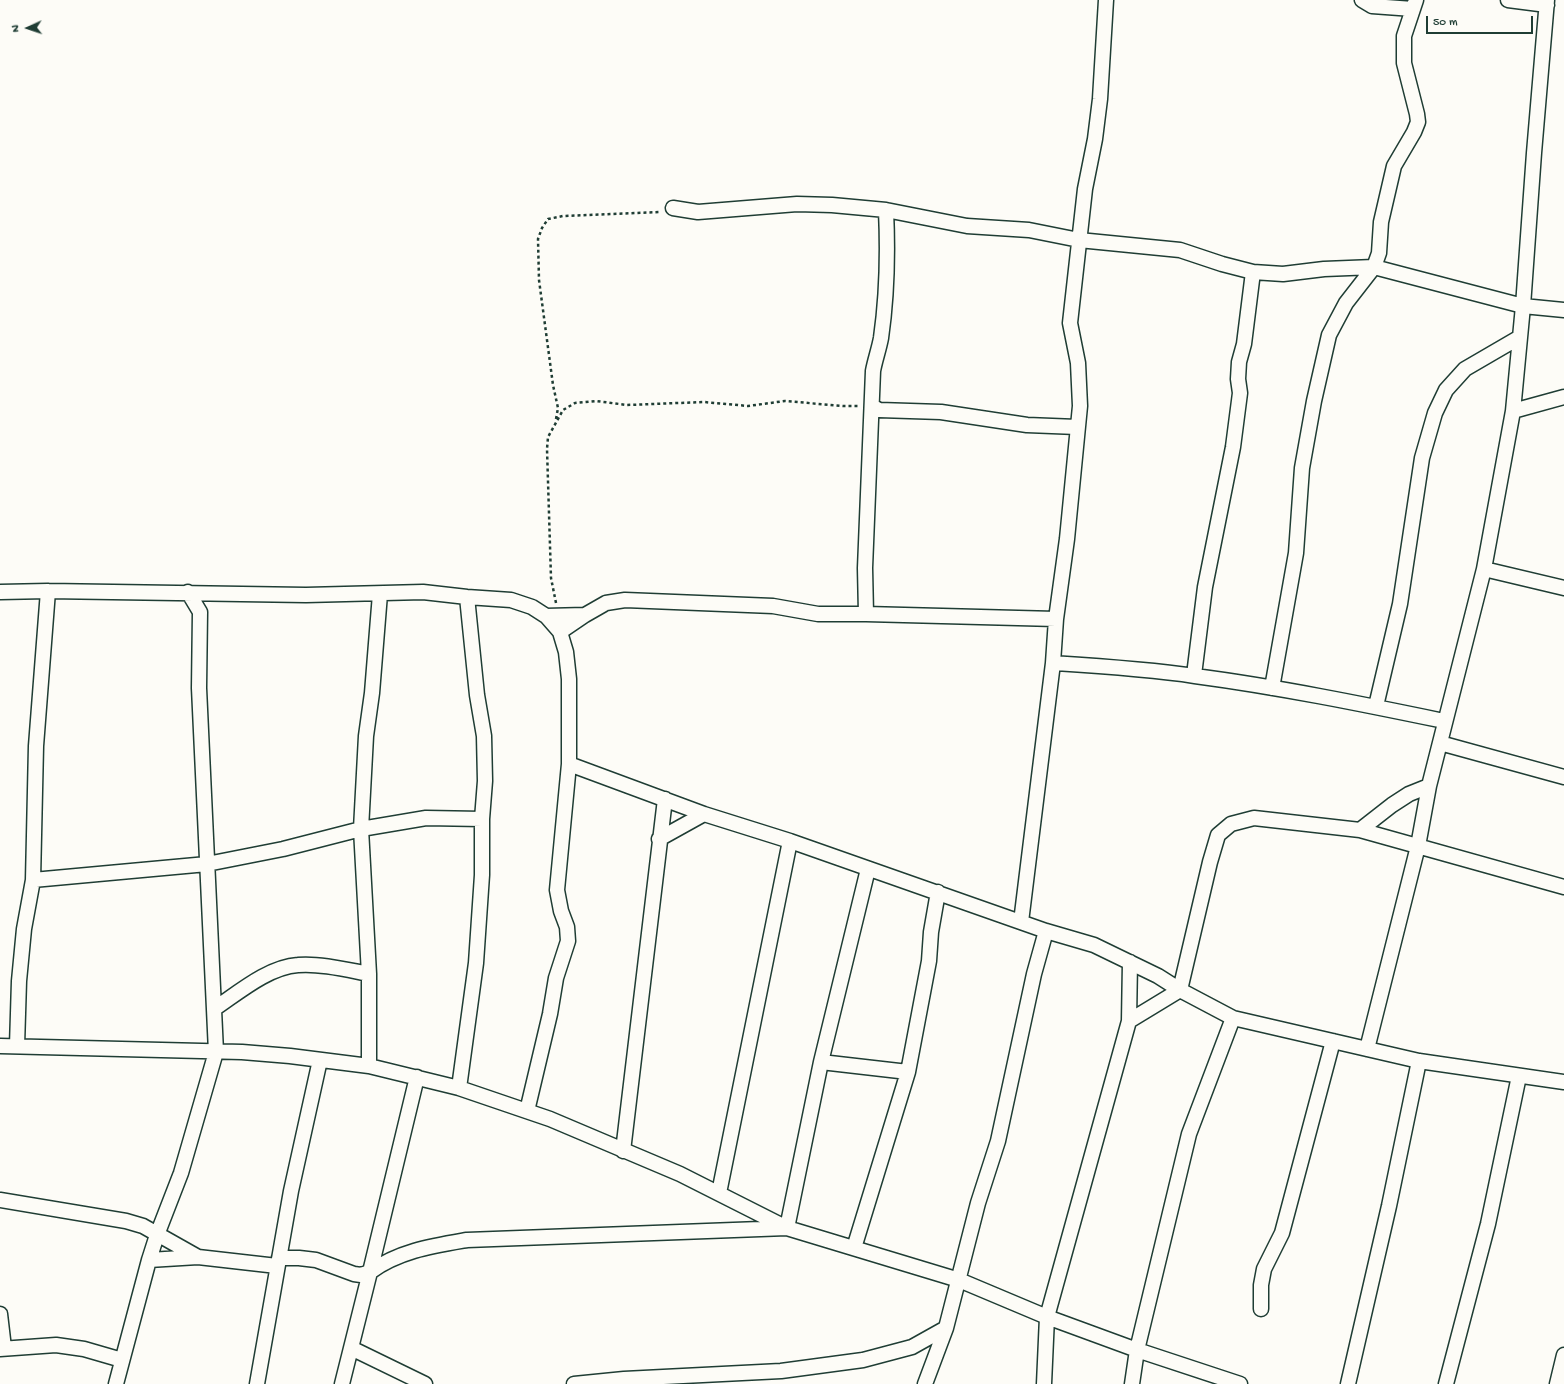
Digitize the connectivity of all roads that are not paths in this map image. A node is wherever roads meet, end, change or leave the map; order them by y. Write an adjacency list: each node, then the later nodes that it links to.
1 (1106, 0): 8 (street)
2 (1362, 0): 5 (street)
3 (1508, 0): 4 (street)
4 (1547, 2): 11 (street)
5 (1414, 5): 9 (street)
6 (673, 208): 7 (street)
7 (886, 210): 8 (street); 15 (street)
8 (1079, 240): 10 (street); 17 (street)
9 (1374, 267): 10 (street); 11 (street); 34 (street)
10 (1254, 272): 33 (street)
11 (1523, 306): 12 (street); 13 (street)
12 (1564, 310)
13 (1520, 337): 16 (street); 35 (street)
14 (1564, 397): 16 (street)
15 (872, 406): 17 (street); 27 (street)
16 (1513, 411): 18 (street)
17 (1077, 427): 30 (street)
18 (1484, 569): 19 (street); 36 (street)
19 (1564, 588)
20 (48, 591): 21 (street); 22 (street); 51 (street)
21 (0, 592)
22 (188, 592): 23 (street); 26 (street)
23 (218, 593): 24 (street); 26 (street)
24 (380, 594): 25 (street); 44 (street)
25 (467, 598): 29 (street); 43 (street)
26 (200, 612): 49 (street)
27 (866, 614): 28 (street); 30 (street)
28 (585, 615): 29 (street); 31 (street)
29 (552, 616): 31 (street)
30 (1056, 619): 32 (street)
31 (560, 632): 38 (street)
32 (1053, 663): 33 (street); 54 (street)
33 (1194, 676): 34 (street)
34 (1272, 688): 35 (street)
35 (1376, 706): 36 (street)
36 (1444, 721): 37 (street)
37 (1440, 743): 39 (street); 40 (street)
38 (569, 764): 41 (street); 76 (street)
39 (1564, 777)
40 (1428, 786): 45 (street); 48 (street)
41 (665, 799): 42 (street); 46 (street)
42 (704, 814): 46 (street); 47 (street)
43 (482, 819): 44 (street); 75 (street)
44 (361, 829): 49 (street); 57 (street)
45 (1360, 830): 48 (street); 58 (street)
46 (659, 839): 77 (street)
47 (790, 841): 50 (street); 78 (street)
48 (1418, 846): 52 (street); 65 (street)
49 (207, 864): 51 (street); 59 (street)
50 (868, 868): 53 (street); 69 (street)
51 (33, 880): 64 (street)
52 (1564, 886)
53 (938, 892): 54 (street); 71 (street)
54 (1020, 922): 55 (street)
55 (1046, 931): 56 (street); 87 (street)
56 (1130, 962): 58 (street); 61 (street)
57 (369, 974): 59 (street); 70 (street)
58 (1180, 990): 60 (street); 61 (street)
59 (214, 1009): 66 (street)
60 (1233, 1018): 62 (street); 94 (street)
61 (1129, 1021): 90 (street)
62 (1333, 1041): 65 (street); 88 (street)
63 (0, 1046): 64 (street)
64 (17, 1046): 66 (street)
65 (1367, 1049): 68 (street)
66 (216, 1052): 67 (street); 81 (street)
67 (320, 1060): 70 (street); 85 (street)
68 (1419, 1060): 72 (street); 106 (street)
69 (821, 1062): 71 (street); 80 (street)
70 (370, 1066): 73 (street)
71 (908, 1072): 82 (street)
72 (1519, 1076): 74 (street); 107 (street)
73 (417, 1077): 75 (street); 86 (street)
74 (1564, 1082)
75 (458, 1088): 76 (street)
76 (527, 1111): 77 (street)
77 (623, 1150): 78 (street)
78 (719, 1193): 80 (street)
79 (0, 1200): 81 (street)
80 (787, 1228): 82 (street); 86 (street)
81 (157, 1235): 83 (street); 84 (street)
82 (854, 1248): 87 (street)
83 (198, 1257): 84 (street); 85 (street)
84 (149, 1260): 96 (street)
85 (278, 1262): 86 (street); 98 (street)
86 (370, 1272): 93 (street)
87 (959, 1280): 90 (street); 91 (street)
88 (1261, 1309)
89 (0, 1314): 92 (street)
90 (1047, 1317): 94 (street); 103 (street)
91 (946, 1328): 101 (street); 102 (street)
92 (2, 1348): 96 (street)
93 (351, 1348): 99 (street); 100 (street)
94 (1136, 1350): 104 (street); 105 (street)
95 (1564, 1355): 108 (street)
96 (122, 1360): 97 (street)
97 (116, 1384)
98 (257, 1384)
99 (342, 1384)
100 (425, 1384)
101 (574, 1384)
102 (926, 1384)
103 (1044, 1384)
104 (1132, 1384)
105 (1240, 1384)
106 (1348, 1384)
107 (1446, 1384)
108 (1557, 1384)

